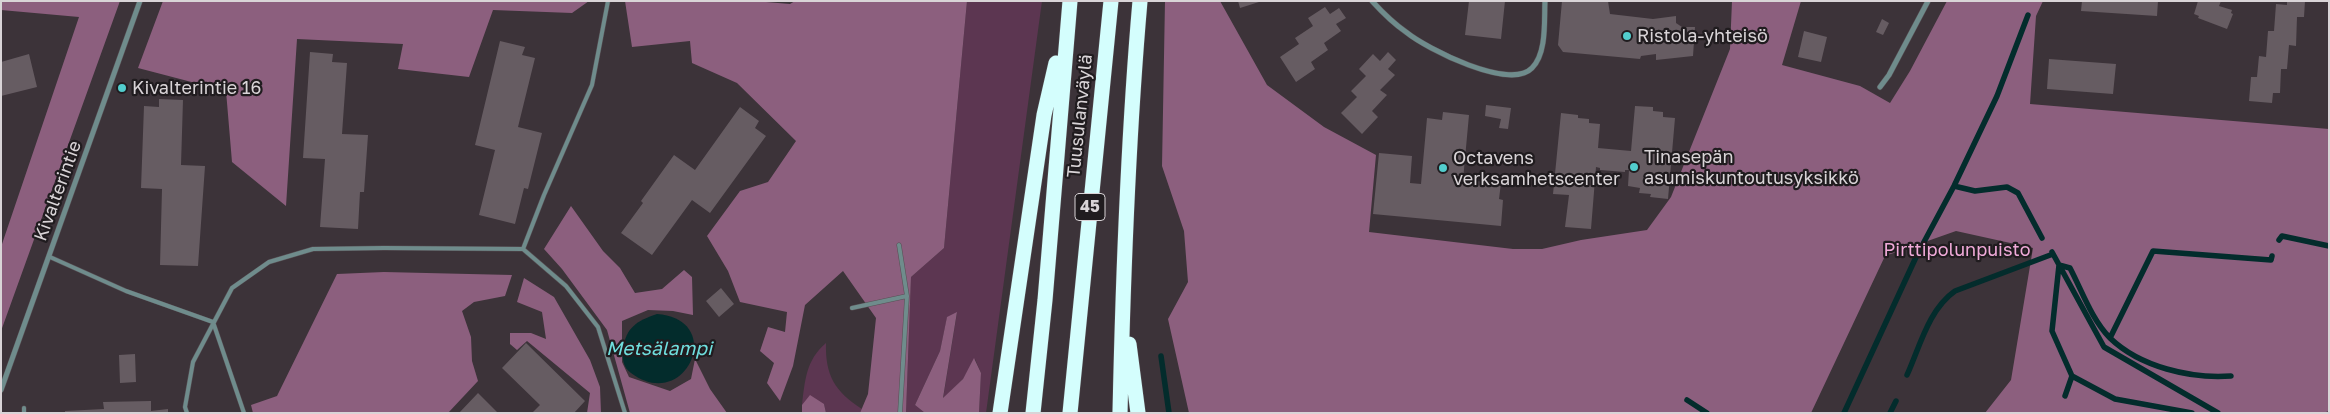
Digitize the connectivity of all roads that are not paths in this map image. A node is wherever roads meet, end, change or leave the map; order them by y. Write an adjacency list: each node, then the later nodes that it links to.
1 (140, 1): 12 (street, Kivalterintie)
2 (608, 1): 11 (lane)
3 (1110, 1): 24 (highway, Tuusulanväylä / 45)
4 (1140, 1): 13 (highway)
5 (1372, 1): 6 (street)
6 (1545, 1)
7 (1928, 1): 9 (street)
8 (1069, 6): 22 (highway); 23 (highway, Tuusulanväylä / 45)
9 (1880, 87)
10 (899, 244): 14 (lane)
11 (523, 250): 16 (lane); 20 (lane)
12 (50, 257): 16 (lane); 17 (street, Kivalterintie)
13 (1123, 276): 25 (highway); 26 (highway)
14 (907, 296): 15 (lane); 21 (lane)
15 (852, 308)
16 (213, 322): 18 (lane); 19 (lane)
17 (1, 390)
18 (186, 413)
19 (244, 413)
20 (625, 413)
21 (900, 413)
22 (1000, 413)
23 (1033, 413)
24 (1070, 413)
25 (1120, 413)
26 (1138, 413)

